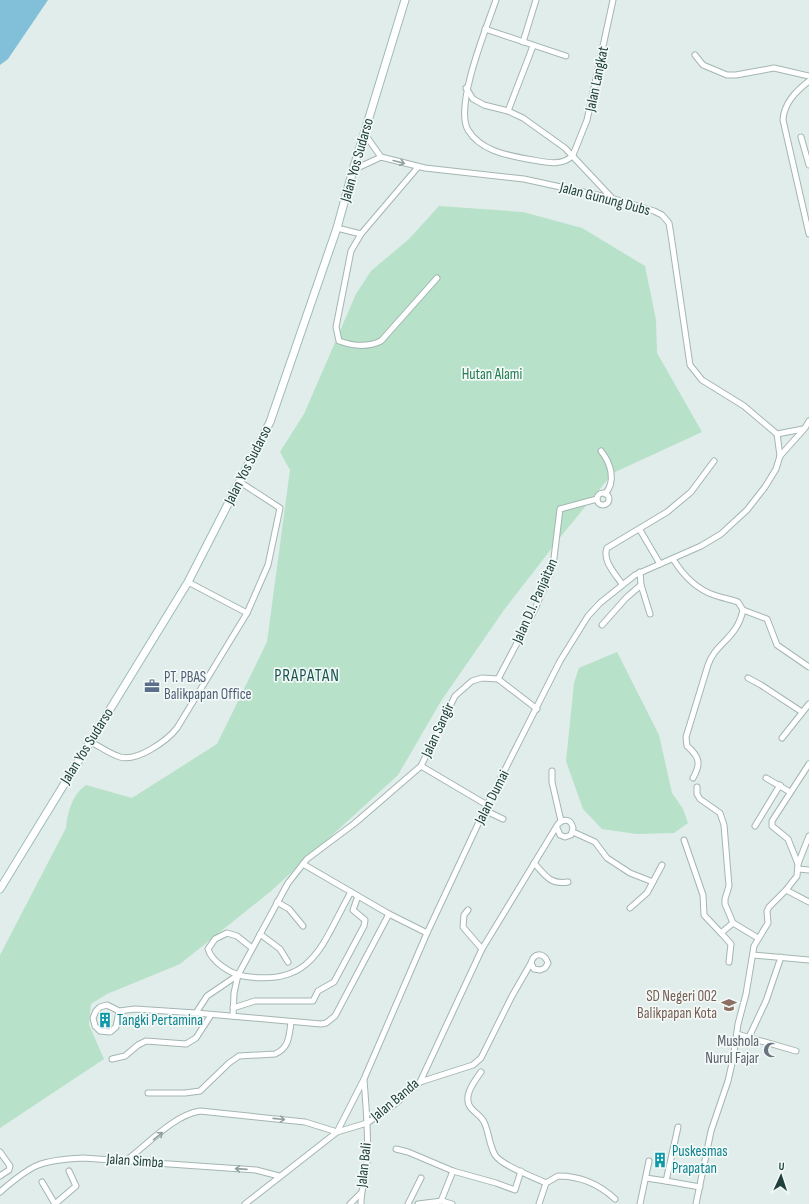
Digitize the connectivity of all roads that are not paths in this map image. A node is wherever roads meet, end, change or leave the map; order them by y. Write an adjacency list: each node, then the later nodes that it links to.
1 (406, 0): 14 (main road, Jalan Yos Sudarso)
2 (496, 0): 5 (street)
3 (536, 0): 6 (street)
4 (614, 0): 16 (street, Jalan Langkat)
5 (486, 29): 6 (street); 12 (street)
6 (523, 42): 7 (street)
7 (533, 46): 9 (street); 13 (street)
8 (695, 55): 10 (street)
9 (566, 56)
10 (809, 76)
11 (809, 81): 24 (street)
12 (466, 88): 13 (street); 16 (street)
13 (508, 111): 16 (street)
14 (364, 133): 17 (street); 20 (main road, Jalan Yos Sudarso)
15 (801, 137): 18 (street)
16 (573, 156): 21 (street)
17 (381, 157): 19 (street, Jalan Gunung Dubs, one-way to 19); 20 (street)
18 (809, 165)
19 (418, 167): 21 (street, Jalan Gunung Dubs); 23 (street)
20 (353, 170): 22 (main road, Jalan Yos Sudarso)
21 (611, 198): 28 (street, Jalan Gunung Dubs)
22 (337, 228): 23 (street); 32 (main road, Jalan Yos Sudarso)
23 (361, 234): 25 (street)
24 (809, 234)
25 (437, 278)
26 (809, 421): 27 (street)
27 (805, 428): 28 (street); 30 (street)
28 (777, 434): 30 (street)
29 (601, 451): 33 (street)
30 (780, 456): 36 (street, Jalan Dumai)
31 (714, 461): 35 (street)
32 (240, 482): 39 (main road, Jalan Yos Sudarso); 43 (street)
33 (605, 494): 34 (street); 34 (street)
34 (597, 500): 48 (street, Jalan D.I. Panjaitan)
35 (640, 530): 37 (street); 40 (street)
36 (673, 559): 37 (street, Jalan Dumai); 42 (street)
37 (660, 564): 38 (street, Jalan Dumai)
38 (640, 572): 40 (street, Jalan Dumai); 41 (street)
39 (188, 582): 43 (street); 53 (main road, Jalan Yos Sudarso)
40 (622, 584): 50 (street, Jalan Dumai)
41 (641, 585): 44 (street); 45 (street)
42 (743, 610): 46 (street); 57 (street)
43 (247, 613): 53 (street)
44 (650, 614)
45 (602, 625)
46 (809, 667)
47 (748, 678): 51 (street)
48 (498, 679): 50 (street); 55 (street, Jalan Sangir)
49 (809, 704): 51 (street)
50 (537, 709): 62 (street, Jalan Dumai)
51 (802, 712): 52 (street)
52 (782, 738)
53 (89, 741): 78 (main road, Jalan Yos Sudarso)
54 (809, 764): 61 (street)
55 (421, 766): 62 (street, Jalan Sangir); 72 (street, Jalan Sangir)
56 (552, 771): 65 (street)
57 (693, 778)
58 (766, 778): 59 (street)
59 (780, 785): 61 (street); 66 (street)
60 (697, 787): 87 (street)
61 (790, 792): 74 (street)
62 (487, 805): 63 (street, Jalan Dumai)
63 (484, 810): 64 (street); 89 (street, Jalan Dumai)
64 (503, 819)
65 (561, 822): 67 (street); 68 (street)
66 (755, 826)
67 (556, 828): 68 (street); 71 (street, Jalan Banda)
68 (573, 832): 77 (street)
69 (809, 836): 74 (street)
70 (684, 840): 90 (street)
71 (534, 863): 76 (street); 94 (street, Jalan Banda)
72 (302, 864): 80 (street); 82 (street, Jalan Sangir)
73 (662, 865): 77 (street)
74 (798, 867): 75 (street); 79 (street)
75 (809, 870)
76 (568, 882)
77 (653, 882): 84 (street)
78 (0, 889)
79 (786, 890): 83 (street); 92 (street)
80 (351, 892): 81 (street); 101 (street)
81 (358, 896): 86 (street); 102 (street)
82 (277, 902): 88 (street); 91 (street, Jalan Sangir)
83 (809, 902)
84 (630, 908)
85 (468, 910): 94 (street)
86 (389, 914): 89 (street); 107 (street)
87 (733, 923): 90 (street); 92 (street)
88 (303, 926)
89 (427, 933): 113 (street, Jalan Dumai)
90 (721, 933): 99 (street)
91 (260, 934): 93 (street, Jalan Sangir); 98 (street)
92 (758, 938): 95 (street)
93 (252, 948): 101 (street, Jalan Sangir); 101 (street)
94 (482, 949): 114 (street, Jalan Banda)
95 (753, 955): 96 (street); 108 (street)
96 (781, 957): 97 (street); 109 (street)
97 (809, 960)
98 (288, 962)
99 (729, 962)
100 (531, 964): 114 (street)
101 (238, 975): 102 (street, Jalan Sangir); 104 (street, Jalan Sangir)
102 (233, 1008): 106 (street, Jalan Sangir)
103 (119, 1011): 103 (street); 104 (street)
104 (196, 1013): 105 (street)
105 (211, 1015): 106 (street); 111 (street)
106 (233, 1016): 107 (street)
107 (291, 1022): 115 (street)
108 (737, 1034): 109 (street); 133 (street)
109 (749, 1037): 110 (street)
110 (796, 1051)
111 (112, 1059)
112 (481, 1072): 125 (street)
113 (364, 1079): 116 (street, Jalan Bali); 118 (street, Jalan Dumai)
114 (420, 1082): 116 (street, Jalan Banda)
115 (148, 1093)
116 (367, 1123): 118 (street, Jalan Banda); 135 (street, Jalan Bali)
117 (678, 1126): 130 (street)
118 (337, 1132): 121 (street, one-way to 118); 127 (street)
119 (396, 1149): 124 (street)
120 (0, 1152): 126 (street)
121 (127, 1160): 127 (street, Jalan Simba, one-way to 121); 134 (street, Jalan Simba)
122 (649, 1161): 129 (street)
123 (68, 1171): 138 (street)
124 (453, 1171): 125 (street); 137 (street)
125 (521, 1171): 132 (street)
126 (0, 1176)
127 (279, 1176): 139 (street)
128 (422, 1178): 142 (street)
129 (646, 1178): 130 (street); 146 (street)
130 (666, 1181): 133 (street)
131 (42, 1182): 138 (street)
132 (546, 1183): 136 (street); 145 (street)
133 (700, 1188): 147 (street)
134 (0, 1192)
135 (361, 1193): 140 (street); 141 (street, Jalan Bali)
136 (614, 1198)
137 (441, 1201): 143 (street); 144 (street)
138 (55, 1204)
139 (245, 1204)
140 (350, 1204)
141 (361, 1204)
142 (408, 1204)
143 (418, 1204)
144 (452, 1204)
145 (539, 1204)
146 (640, 1204)
147 (696, 1204)

